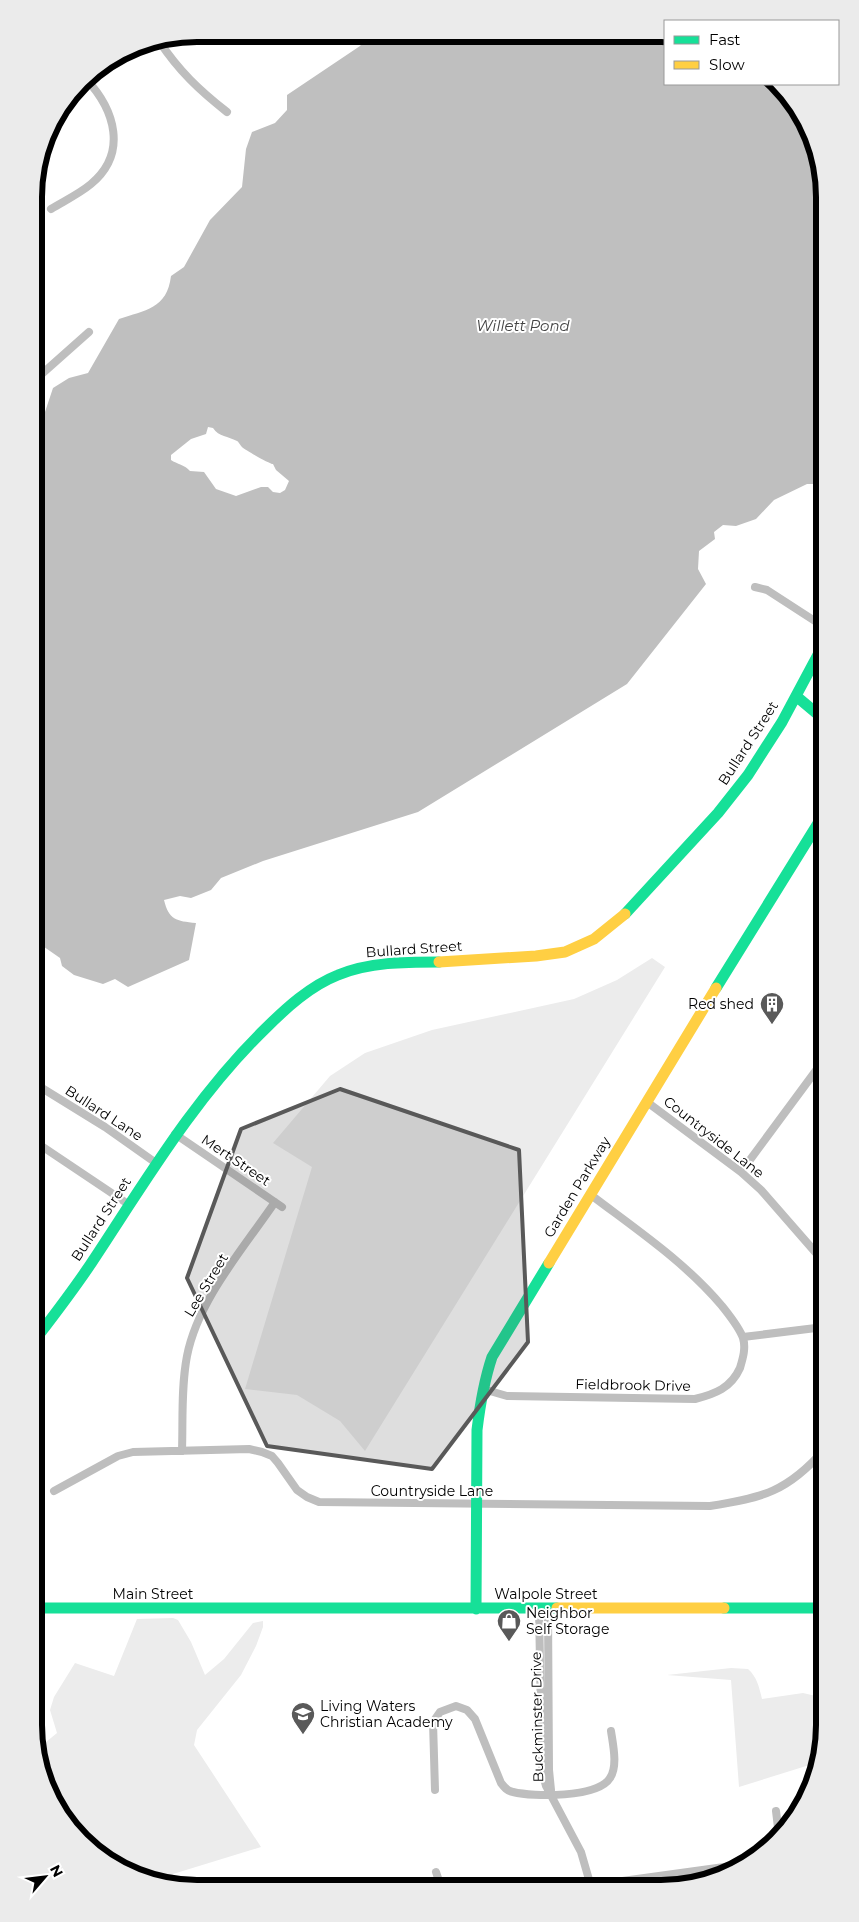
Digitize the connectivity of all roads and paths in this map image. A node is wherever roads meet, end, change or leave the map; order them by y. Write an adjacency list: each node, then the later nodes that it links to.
1 (162, 46): 3 (street)
2 (91, 85): 4 (street)
3 (227, 112)
4 (51, 209)
5 (88, 332): 6 (street)
6 (43, 373)
7 (755, 587): 8 (street)
8 (816, 622)
9 (816, 658): 10 (main road, Bullard Street)
10 (796, 696): 11 (main road); 16 (main road, Bullard Street)
11 (816, 711)
12 (816, 826): 15 (main road, Garden Parkway)
13 (816, 1070): 19 (street)
14 (43, 1088): 18 (street, Bullard Lane)
15 (647, 1102): 19 (street, Countryside Lane); 20 (main road, Garden Parkway)
16 (175, 1134): 18 (main road, Bullard Street); 22 (street, Mert Street)
17 (43, 1146): 21 (street)
18 (156, 1163): 21 (main road, Bullard Street)
19 (741, 1172): 23 (street, Countryside Lane)
20 (591, 1195): 26 (street); 27 (main road, Garden Parkway)
21 (128, 1204): 25 (main road, Bullard Street)
22 (278, 1205): 28 (street, Lee Street)
23 (816, 1253)
24 (816, 1328): 26 (street)
25 (43, 1330)
26 (743, 1337): 27 (street, Fieldbrook Drive)
27 (483, 1389): 31 (main road, Garden Parkway)
28 (182, 1451): 30 (street, Countryside Lane); 31 (street, Countryside Lane)
29 (816, 1459): 31 (street, Countryside Lane)
30 (54, 1491)
31 (477, 1504): 35 (main road, Garden Parkway)
32 (43, 1608): 34 (main road, Main Street)
33 (816, 1608): 36 (main road, Walpole Street)
34 (267, 1609): 35 (main road, Walpole Street)
35 (476, 1609): 36 (main road, Walpole Street)
36 (543, 1609): 39 (street, Buckminster Drive)
37 (611, 1731): 39 (street)
38 (435, 1790): 39 (street)
39 (551, 1795): 45 (street, Buckminster Drive)
40 (776, 1811): 41 (street)
41 (778, 1827)
42 (723, 1867): 46 (street)
43 (436, 1872): 44 (street)
44 (439, 1880)
45 (589, 1880)
46 (630, 1880)

